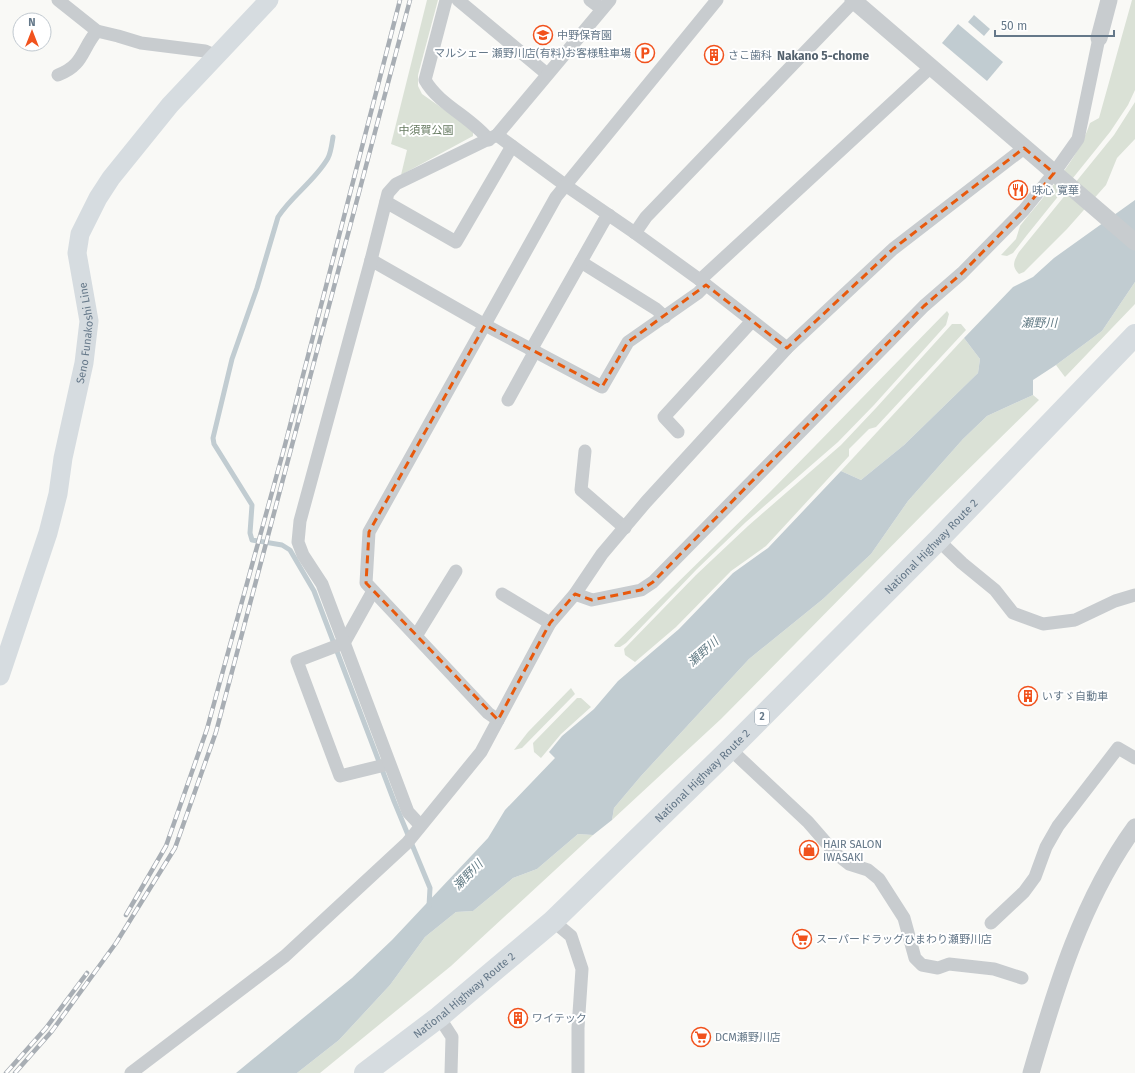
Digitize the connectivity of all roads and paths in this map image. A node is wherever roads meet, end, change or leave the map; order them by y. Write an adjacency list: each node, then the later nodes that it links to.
1 (58, 0): 10 (street)
2 (269, 0): 12 (main road, Seno Funakoshi Line)
3 (446, 0): 16 (street)
4 (458, 0): 14 (street)
5 (590, 0): 9 (street)
6 (717, 0): 20 (street)
7 (853, 0): 13 (street); 23 (street)
8 (1108, 0): 11 (street)
9 (606, 5): 14 (street)
10 (97, 31): 12 (street); 15 (street)
11 (1099, 38): 19 (street)
12 (216, 56): 47 (main road, Seno Funakoshi Line)
13 (931, 67): 18 (street); 27 (street)
14 (547, 74): 16 (street)
15 (58, 75)
16 (493, 138): 17 (street); 21 (street)
17 (512, 146): 20 (street); 21 (street)
18 (1024, 148): 19 (street); 32 (street)
19 (1056, 175): 24 (street); 42 (street)
20 (565, 185): 22 (street); 30 (street)
21 (386, 202): 25 (street)
22 (609, 215): 23 (street); 26 (street)
23 (635, 232): 27 (street)
24 (1135, 242)
25 (372, 260): 30 (street); 46 (street)
26 (581, 262): 28 (street); 33 (street)
27 (703, 282): 28 (street); 29 (street)
28 (665, 317): 33 (street)
29 (752, 321): 32 (street); 35 (street)
30 (485, 325): 33 (street); 40 (street)
31 (1135, 335): 38 (highway, National Highway Route 2 / 2)
32 (787, 348): 37 (street)
33 (533, 350): 34 (street)
34 (508, 400)
35 (678, 432)
36 (585, 451): 37 (street)
37 (624, 528): 42 (street)
38 (938, 540): 43 (street); 49 (highway, National Highway Route 2 / 2)
39 (456, 571): 45 (street)
40 (373, 590): 45 (street); 46 (street)
41 (502, 594): 44 (street)
42 (575, 594): 44 (street)
43 (1135, 595)
44 (550, 623): 48 (street)
45 (416, 636): 48 (street)
46 (344, 643): 51 (street); 51 (street)
47 (0, 676)
48 (498, 720): 52 (street)
49 (730, 750): 54 (highway, National Highway Route 2 / 2); 56 (street)
50 (1135, 758): 55 (street)
51 (389, 764): 52 (street)
52 (419, 827): 58 (street)
53 (1135, 827): 62 (street)
54 (553, 921): 57 (highway, National Highway Route 2 / 2); 61 (street)
55 (991, 923)
56 (1022, 978)
57 (439, 1017): 59 (highway, National Highway Route 2 / 2); 60 (street)
58 (131, 1073)
59 (365, 1073)
60 (451, 1073)
61 (578, 1073)
62 (1031, 1073)

